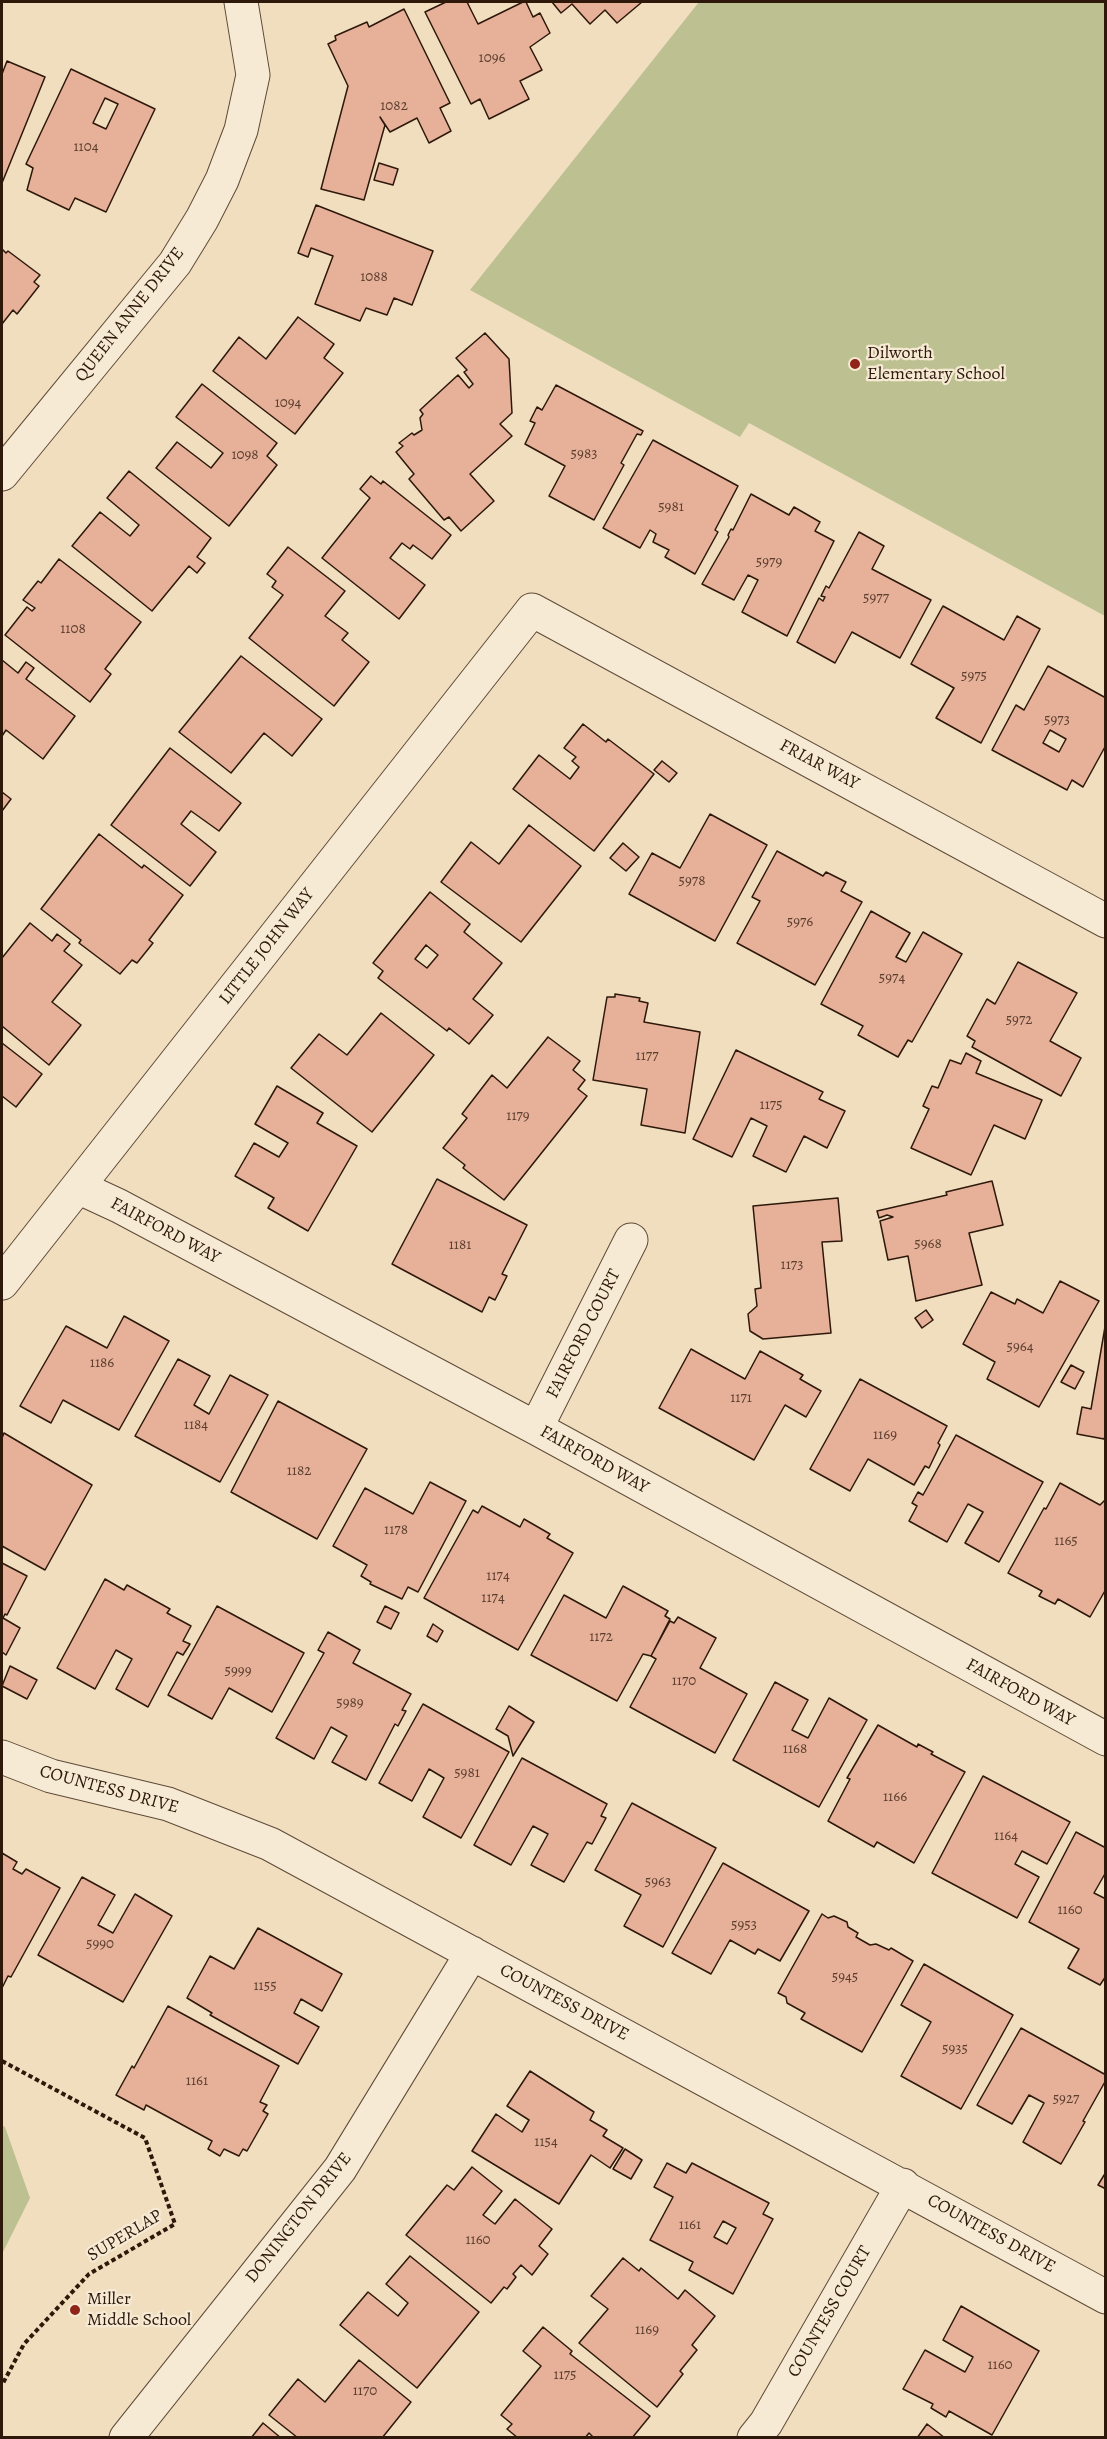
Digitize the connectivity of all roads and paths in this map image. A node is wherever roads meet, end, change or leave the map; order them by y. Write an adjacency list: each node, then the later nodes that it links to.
1 (241, 2): 2 (street, QUEEN ANNE DRIVE)
2 (2, 474)
3 (532, 610): 4 (street, FRIAR WAY); 5 (street, LITTLE JOHN WAY)
4 (1106, 921)
5 (78, 1187): 7 (street, LITTLE JOHN WAY); 8 (street, FAIRFORD WAY)
6 (631, 1240): 8 (street, FAIRFORD COURT)
7 (2, 1283)
8 (536, 1428): 9 (street, FAIRFORD WAY)
9 (1106, 1739)
10 (2, 1757): 11 (street, COUNTESS DRIVE)
11 (472, 1953): 13 (street, COUNTESS DRIVE); 16 (street, DONINGTON DRIVE)
12 (2, 2061): 15 (path, SUPERLAP)
13 (903, 2185): 14 (street, COUNTESS DRIVE); 17 (street, COUNTESS COURT)
14 (1106, 2297)
15 (2, 2385)
16 (126, 2438)
17 (754, 2438)

